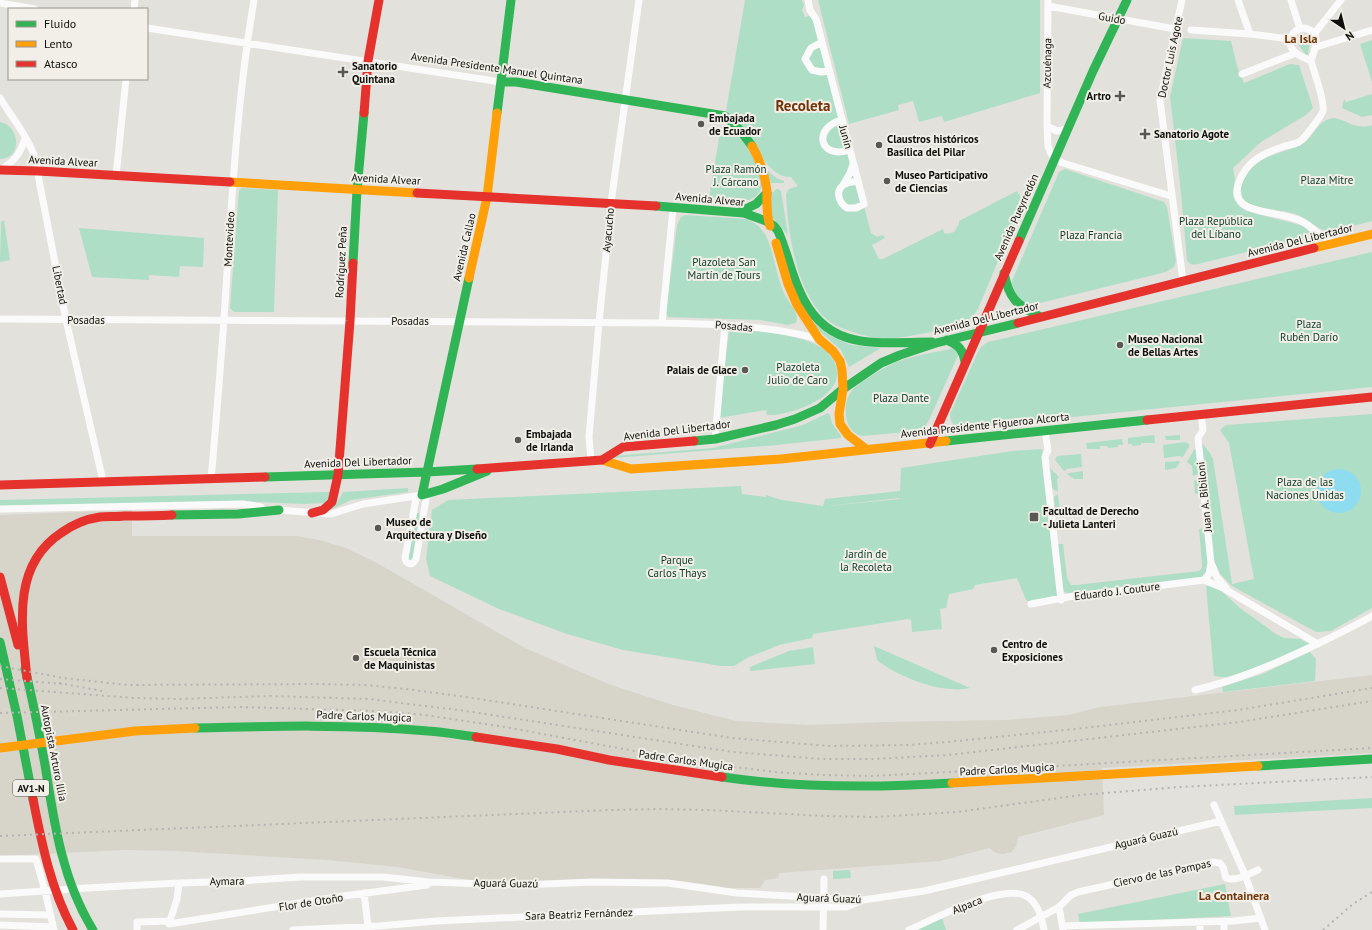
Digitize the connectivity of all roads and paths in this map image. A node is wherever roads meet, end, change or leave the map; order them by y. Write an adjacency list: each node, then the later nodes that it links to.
1 (254, 0): 24 (street, Montevideo)
2 (379, 0): 27 (main road, Rodríguez Peña)
3 (511, 0): 32 (main road, Avenida Callao)
4 (639, 0): 34 (street, Ayacucho)
5 (808, 0): 23 (street, Junín)
6 (1127, 0): 14 (main road, Avenida Pueyrredón)
7 (1182, 0): 16 (street, Doctor Luis Agote)
8 (1238, 0): 20 (street)
9 (1291, 0): 17 (street)
10 (1341, 0): 21 (street)
11 (0, 3): 13 (street)
12 (1048, 3): 14 (street, Guido); 37 (street, Azcuénaga)
13 (29, 8)
14 (1118, 19): 16 (street, Guido); 38 (main road, Avenida Pueyrredón)
15 (148, 28): 24 (street, Avenida Presidente Manuel Quintana)
16 (1175, 29): 51 (street, Doctor Luis Agote)
17 (1300, 29): 21 (street); 22 (street)
18 (1191, 30): 20 (street)
19 (1372, 30): 25 (street)
20 (1250, 34): 22 (street)
21 (1314, 34): 25 (street)
22 (1290, 39): 26 (street)
23 (822, 42): 29 (street, Junín); 29 (street)
24 (246, 43): 27 (street, Avenida Presidente Manuel Quintana); 46 (street, Montevideo)
25 (1316, 47): 28 (street)
26 (1296, 53): 28 (street); 30 (street)
27 (368, 61): 32 (street, Avenida Presidente Manuel Quintana); 49 (main road, Rodríguez Peña)
28 (1311, 61): 58 (street)
29 (829, 71): 36 (street, Junín)
30 (1242, 74)
31 (126, 80): 45 (street)
32 (501, 82): 34 (main road, Avenida Presidente Manuel Quintana); 52 (main road, Avenida Callao)
33 (0, 98): 35 (street, Libertad)
34 (625, 100): 50 (main road, Avenida Presidente Manuel Quintana); 53 (street, Ayacucho)
35 (2, 107): 39 (street, Libertad)
36 (842, 120): 40 (street, Junín); 40 (street)
37 (1047, 126): 38 (street); 41 (street, Azcuénaga)
38 (1068, 129): 41 (main road, Avenida Pueyrredón)
39 (25, 138): 43 (street); 44 (street, Libertad)
40 (850, 150): 42 (street, Junín)
41 (1055, 158): 51 (street); 59 (main road, Avenida Pueyrredón)
42 (853, 162): 47 (street, Junín); 48 (street)
43 (0, 170): 44 (main road, Avenida Alvear)
44 (38, 171): 45 (main road, Avenida Alvear); 63 (street, Libertad)
45 (116, 176): 46 (main road, Avenida Alvear)
46 (232, 182): 49 (main road, Avenida Alvear); 64 (street, Montevideo)
47 (858, 182): 48 (street); 48 (street, Junín)
48 (842, 187)
49 (357, 190): 52 (main road, Avenida Alvear); 65 (main road, Rodríguez Peña)
50 (767, 193): 55 (main road); 56 (main road)
51 (1171, 196): 60 (street, Doctor Luis Agote)
52 (487, 197): 53 (main road, Avenida Alvear); 66 (main road, Avenida Callao)
53 (610, 203): 54 (main road, Avenida Alvear); 67 (street, Ayacucho)
54 (673, 208): 55 (main road, Avenida Alvear); 68 (street)
55 (739, 212): 56 (main road, Avenida Alvear)
56 (769, 223): 71 (main road); 73 (main road, Avenida Alvear)
57 (1372, 234): 58 (main road, Avenida Del Libertador)
58 (1335, 243): 60 (main road, Avenida Del Libertador)
59 (1004, 273): 61 (main road); 70 (main road, Avenida Pueyrredón)
60 (1184, 281): 61 (main road, Avenida Del Libertador)
61 (1039, 316): 70 (main road, Avenida Del Libertador)
62 (0, 319): 63 (street, Posadas)
63 (66, 320): 64 (street, Posadas); 88 (street, Libertad)
64 (224, 320): 65 (street, Posadas); 87 (street, Montevideo)
65 (350, 321): 66 (street, Posadas); 86 (main road, Rodríguez Peña)
66 (460, 321): 67 (street, Posadas); 85 (main road, Avenida Callao)
67 (599, 322): 68 (street, Posadas); 83 (street, Ayacucho)
68 (662, 323): 69 (street, Posadas)
69 (725, 324): 71 (street, Posadas); 79 (street)
70 (979, 332): 72 (main road, Avenida Del Libertador); 74 (main road, Avenida Pueyrredón)
71 (819, 339): 75 (main road)
72 (946, 340): 73 (main road, Avenida Del Libertador); 74 (main road)
73 (936, 343): 75 (main road, Avenida Del Libertador)
74 (965, 362): 80 (main road, Avenida Pueyrredón)
75 (843, 389): 79 (main road, Avenida Del Libertador); 81 (main road)
76 (1372, 397): 77 (main road, Avenida Presidente Figueroa Alcorta)
77 (1201, 414): 78 (main road, Avenida Presidente Figueroa Alcorta); 94 (street, Juan A. Bibiloni)
78 (1046, 431): 80 (main road, Avenida Presidente Figueroa Alcorta); 98 (street)
79 (715, 439): 82 (main road, Avenida Del Libertador)
80 (930, 444): 81 (main road, Avenida Presidente Figueroa Alcorta)
81 (866, 449): 82 (main road, Avenida Presidente Figueroa Alcorta)
82 (602, 460): 83 (main road, Avenida Del Libertador)
83 (591, 461): 84 (main road, Avenida Del Libertador)
84 (496, 468): 85 (main road, Avenida Del Libertador); 90 (main road)
85 (426, 472): 86 (main road, Avenida Del Libertador); 90 (main road, Avenida Callao)
86 (338, 475): 87 (main road, Avenida Del Libertador); 93 (main road, Rodríguez Peña)
87 (211, 479): 88 (main road, Avenida Del Libertador)
88 (103, 481): 89 (main road, Avenida Del Libertador)
89 (0, 484)
90 (422, 495): 90 (street, Avenida Callao); 93 (street)
91 (0, 509): 92 (street)
92 (279, 510): 93 (street); 104 (main road)
93 (312, 513)
94 (1211, 563): 96 (street, Juan A. Bibiloni); 97 (street)
95 (0, 577): 104 (main road, Autopista Arturo Illia / AV1-N)
96 (1204, 580): 97 (street); 98 (street, Eduardo J. Couture)
97 (1229, 591): 102 (street)
98 (1061, 600): 99 (street, Eduardo J. Couture)
99 (1031, 604)
100 (1372, 616): 102 (street)
101 (0, 642): 105 (main road, AV1-N)
102 (1318, 644): 106 (street)
103 (0, 656): 105 (main road)
104 (27, 678): 139 (main road, Autopista Arturo Illia / AV1-N)
105 (9, 683): 138 (main road, AV1-N)
106 (1195, 690)
107 (0, 748): 108 (main road, Padre Carlos Mugica)
108 (1372, 759)
109 (1214, 805): 110 (street)
110 (1221, 821): 113 (street); 121 (street, Aguará Guazú)
111 (0, 859): 117 (street)
112 (1258, 870): 113 (street, Ciervo de las Pampas)
113 (1245, 875): 123 (street, Ciervo de las Pampas); 127 (street)
114 (824, 879): 120 (street)
115 (453, 882): 116 (street, Aymara); 118 (street, Flor de Otoño); 120 (street, Aguará Guazú)
116 (179, 883): 117 (street, Aymara); 130 (street)
117 (45, 891): 119 (street, Aymara); 125 (street)
118 (364, 893): 130 (street, Flor de Otoño); 132 (street)
119 (0, 894)
120 (823, 898): 121 (street, Aguará Guazú); 122 (street)
121 (863, 900): 122 (street, Sara Beatriz Fernández)
122 (823, 907): 134 (street, Sara Beatriz Fernández); 142 (street)
123 (1059, 907): 126 (street); 135 (street)
124 (0, 914): 125 (street)
125 (50, 915): 136 (street)
126 (1041, 916): 143 (street, Alpaca); 144 (street); 145 (street)
127 (1261, 918): 128 (street); 137 (street)
128 (1224, 921): 129 (street); 147 (street)
129 (1200, 922): 133 (street); 146 (street)
130 (170, 923): 140 (street, Flor de Otoño)
131 (0, 925): 136 (street)
132 (368, 926): 134 (street, Sara Beatriz Fernández); 141 (street, Sara Beatriz Fernández)
133 (1131, 927): 135 (street)
134 (378, 928)
135 (1063, 928)
136 (53, 929)
137 (1263, 929)
138 (73, 930)
139 (93, 930)
140 (137, 930)
141 (293, 930)
142 (823, 930)
143 (909, 930)
144 (1017, 930)
145 (1044, 930)
146 (1200, 930)
147 (1224, 930)

